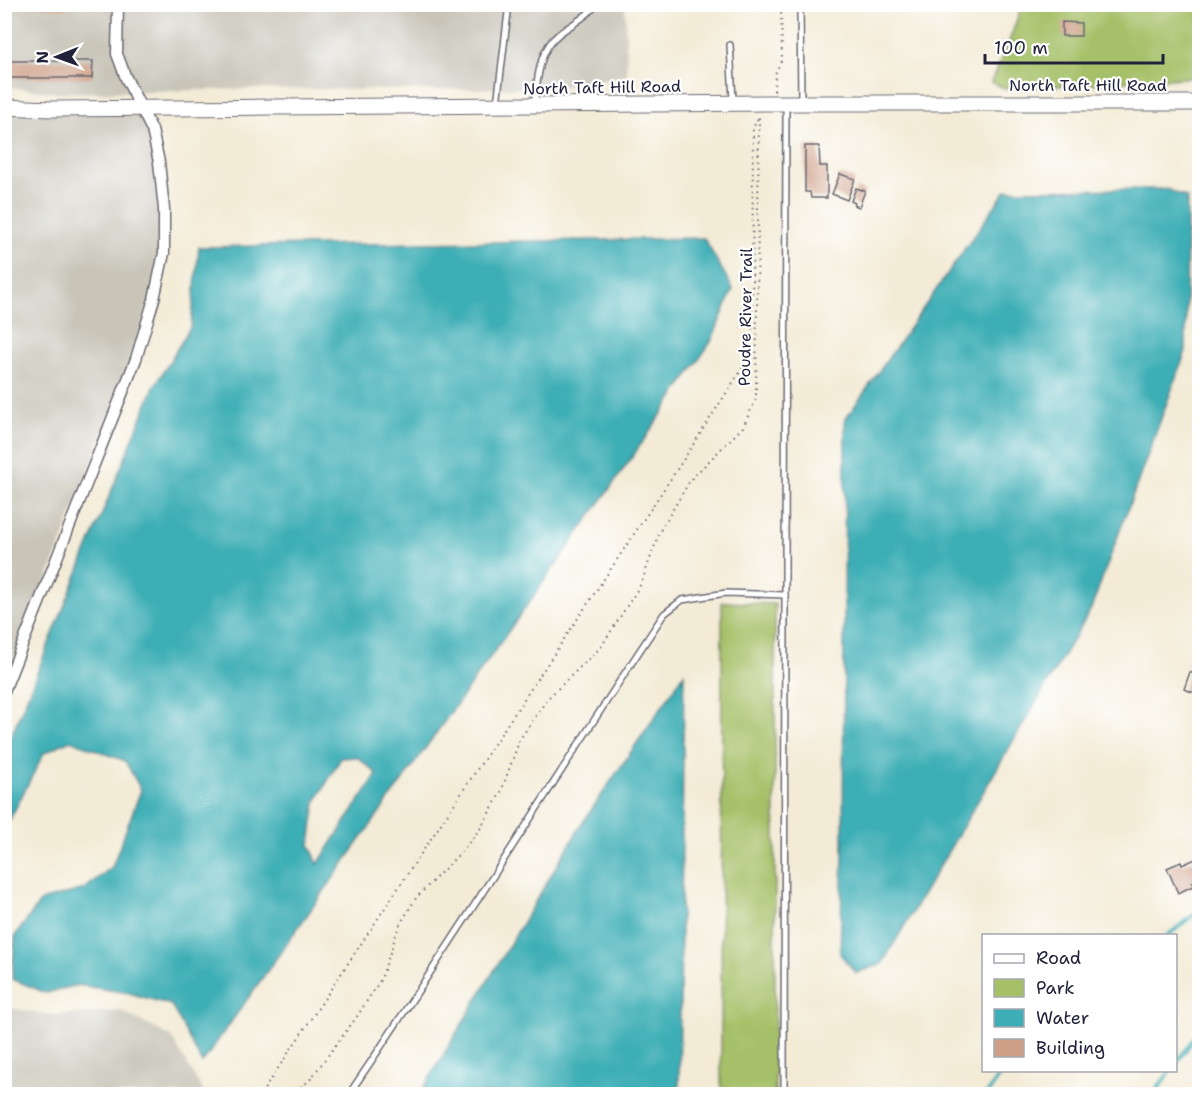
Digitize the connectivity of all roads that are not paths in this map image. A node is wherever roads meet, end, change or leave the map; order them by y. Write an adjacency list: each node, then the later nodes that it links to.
1 (118, 4): 12 (street)
2 (509, 4): 9 (lane)
3 (597, 4): 10 (lane)
4 (800, 4): 8 (lane)
5 (730, 45): 6 (lane)
6 (733, 103): 8 (main road, North Taft Hill Road); 10 (main road, North Taft Hill Road)
7 (1200, 103): 8 (main road, North Taft Hill Road)
8 (794, 104): 13 (lane)
9 (497, 105): 10 (main road, North Taft Hill Road); 12 (main road, North Taft Hill Road)
10 (534, 106)
11 (4, 107): 12 (main road, North Taft Hill Road)
12 (140, 108): 14 (street)
13 (785, 596): 15 (lane); 16 (lane)
14 (4, 691)
15 (349, 1095)
16 (784, 1095)

